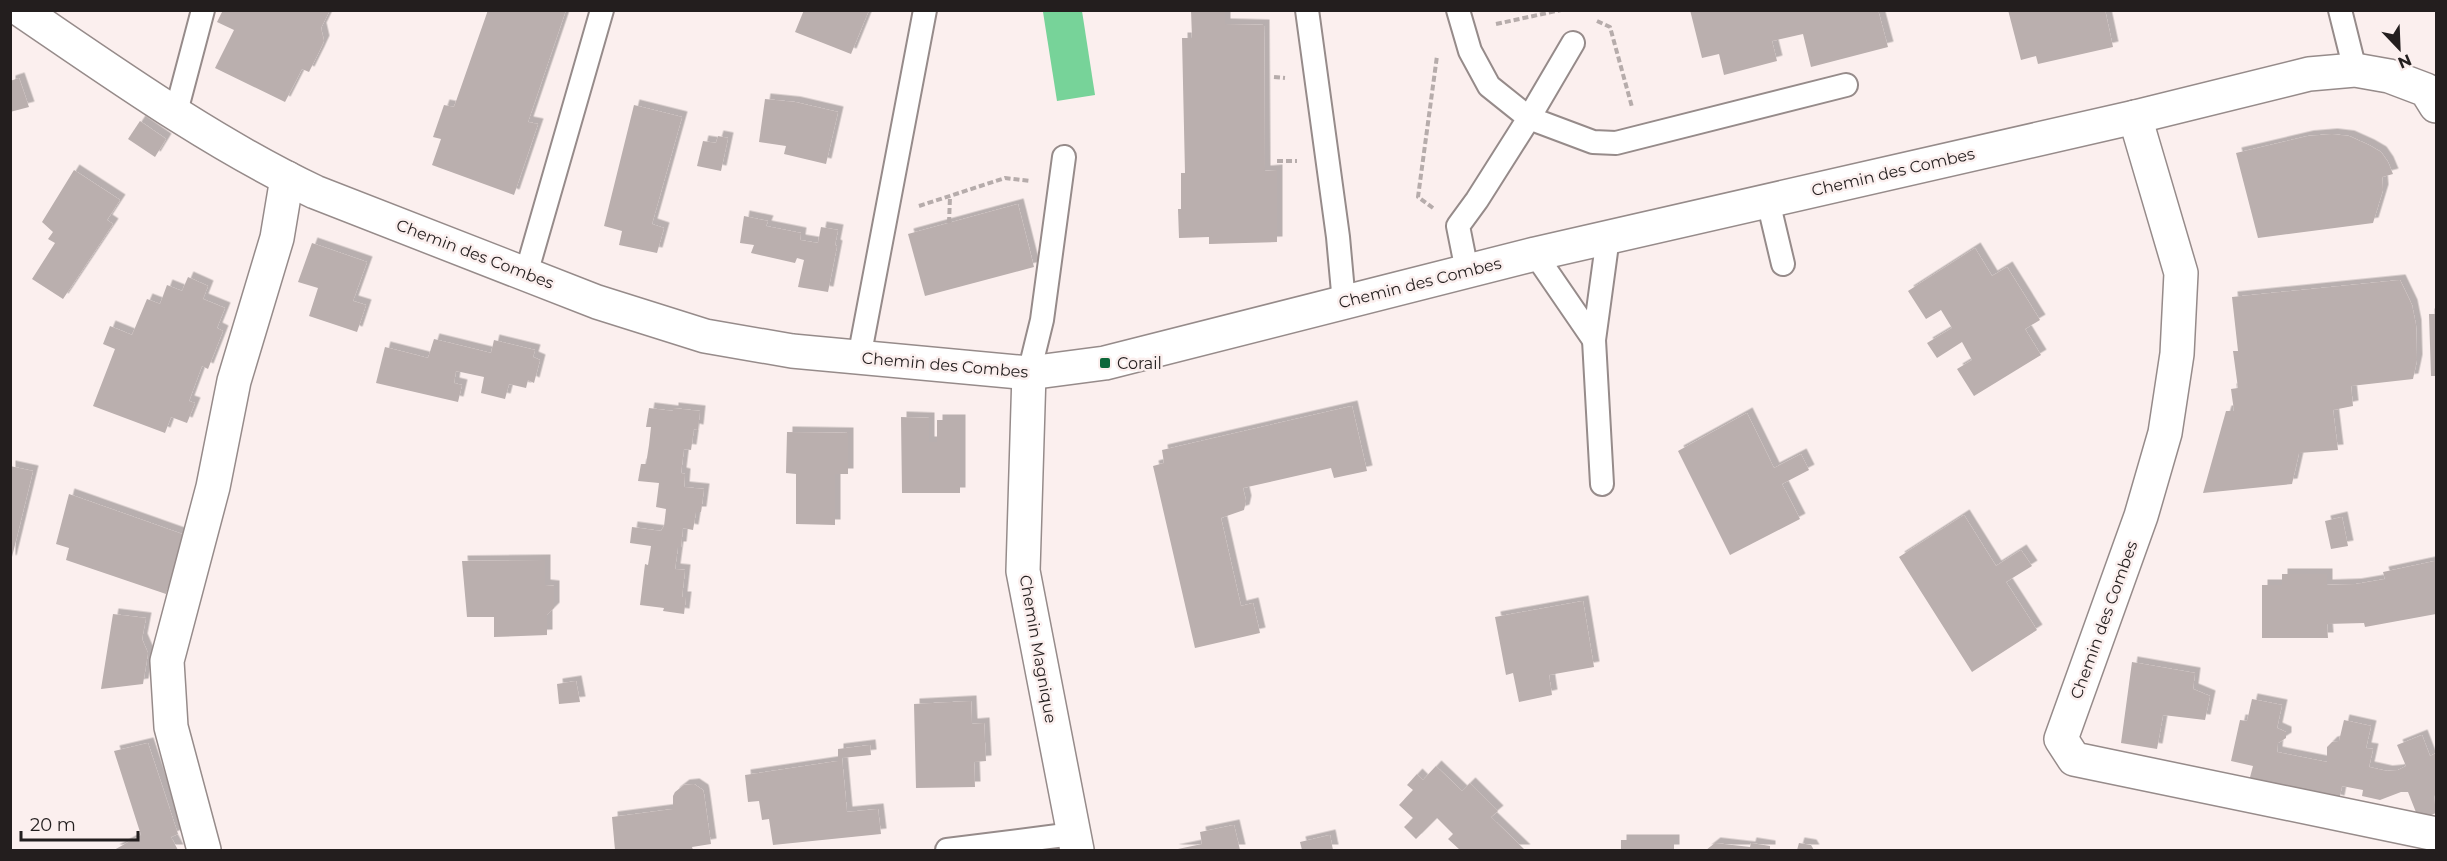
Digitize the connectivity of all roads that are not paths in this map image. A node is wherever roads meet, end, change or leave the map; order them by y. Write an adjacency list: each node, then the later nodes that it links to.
1 (21, 10): 12 (street, Chemin des Combes)
2 (203, 10): 12 (lane)
3 (602, 10): 22 (lane)
4 (926, 10): 25 (lane)
5 (1307, 10): 23 (lane)
6 (2340, 10): 9 (lane)
7 (1460, 21): 14 (lane)
8 (1573, 43): 14 (lane)
9 (2355, 70): 11 (street, Chemin des Combes); 13 (street, Chemin des Combes)
10 (1846, 85): 14 (lane)
11 (2436, 106)
12 (176, 112): 16 (street, Chemin des Combes)
13 (2134, 117): 17 (street, Chemin des Combes); 28 (street, Chemin des Combes)
14 (1529, 118): 21 (lane)
15 (1064, 157): 26 (lane)
16 (287, 178): 22 (street, Chemin des Combes); 30 (street)
17 (1768, 201): 18 (street, Chemin des Combes); 20 (lane)
18 (1608, 237): 19 (street, Chemin des Combes); 24 (lane)
19 (1535, 254): 21 (street, Chemin des Combes); 24 (lane)
20 (1783, 264)
21 (1467, 271): 23 (street, Chemin des Combes)
22 (525, 274): 25 (street, Chemin des Combes)
23 (1344, 303): 26 (street, Chemin des Combes)
24 (1594, 340): 27 (lane)
25 (859, 358): 26 (street, Chemin des Combes)
26 (1029, 373): 29 (street, Chemin Magnique)
27 (1602, 484)
28 (2436, 834)
29 (1075, 842): 31 (lane)
30 (204, 850)
31 (948, 850)

